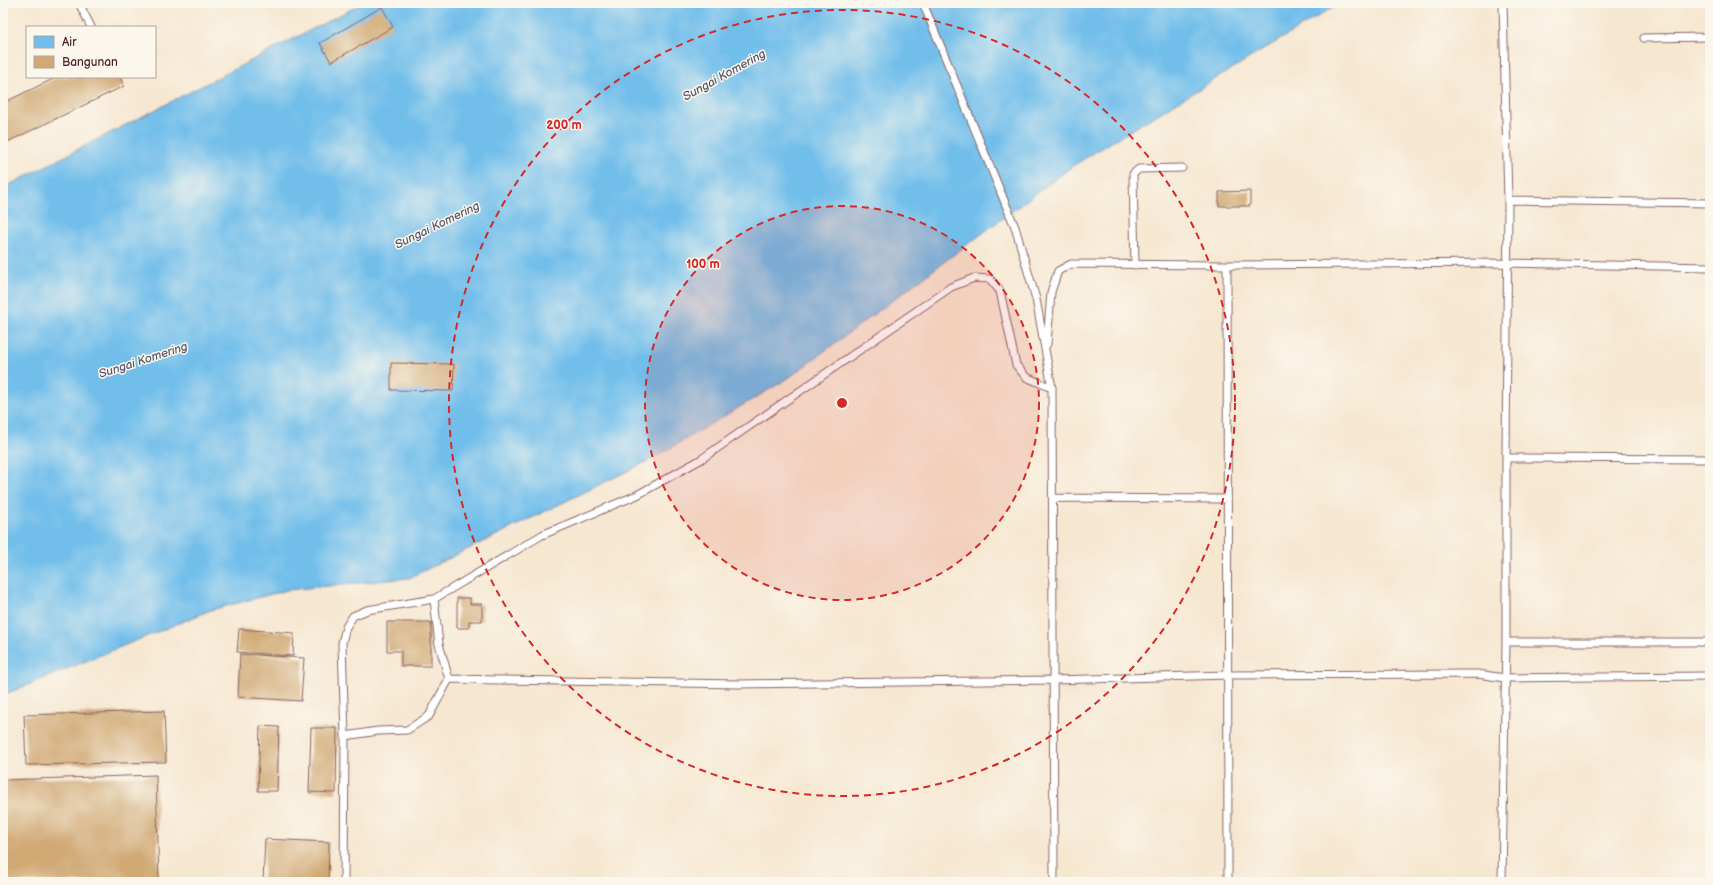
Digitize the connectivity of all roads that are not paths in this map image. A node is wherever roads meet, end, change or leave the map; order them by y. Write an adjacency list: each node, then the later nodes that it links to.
1 (79, 3): 4 (lane)
2 (923, 3): 14 (lane)
3 (1503, 3): 8 (lane)
4 (90, 26)
5 (1710, 37): 6 (lane)
6 (1644, 38)
7 (1182, 168): 11 (lane)
8 (1508, 200): 9 (lane); 10 (lane)
9 (1710, 203)
10 (1506, 263): 12 (lane); 13 (lane); 16 (lane)
11 (1135, 265): 12 (lane); 14 (lane)
12 (1227, 265): 19 (lane)
13 (1710, 267)
14 (1046, 354): 15 (lane)
15 (1052, 388): 18 (lane); 20 (lane)
16 (1506, 458): 17 (lane); 21 (lane)
17 (1710, 460)
18 (1053, 498): 19 (lane); 27 (lane)
19 (1227, 499): 23 (lane)
20 (434, 598): 26 (lane); 28 (lane)
21 (1506, 642): 22 (lane); 25 (lane)
22 (1710, 642)
23 (1228, 675): 25 (lane); 27 (lane); 31 (lane)
24 (1710, 676): 25 (lane)
25 (1505, 678): 32 (lane)
26 (449, 679): 27 (lane); 28 (lane)
27 (1054, 680): 30 (lane)
28 (345, 736): 29 (lane)
29 (344, 882)
30 (1054, 882)
31 (1228, 882)
32 (1502, 882)

